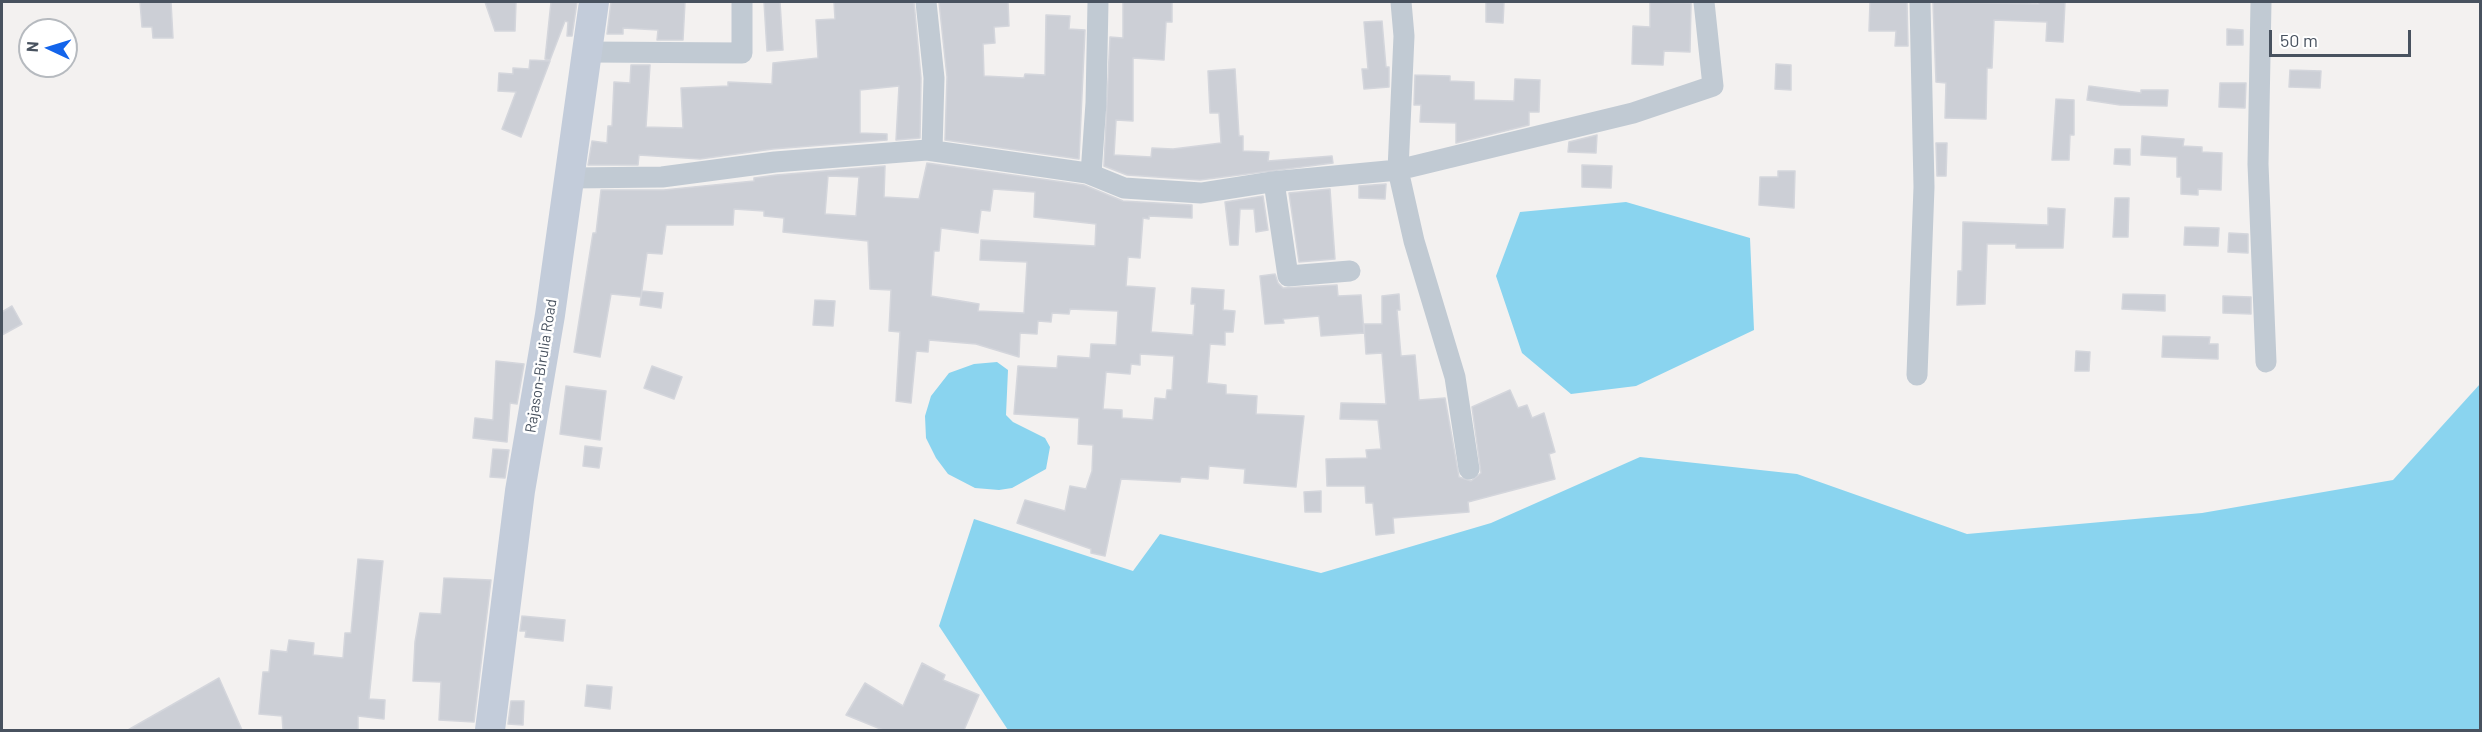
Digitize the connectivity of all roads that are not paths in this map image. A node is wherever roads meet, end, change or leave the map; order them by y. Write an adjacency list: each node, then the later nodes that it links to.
1 (594, 2): 9 (street, Rajason-Birulia Road)
2 (742, 2): 9 (street)
3 (926, 2): 10 (street)
4 (1098, 2): 12 (street)
5 (1401, 2): 11 (street)
6 (1704, 2): 11 (street)
7 (1920, 2): 17 (street)
8 (2261, 2): 16 (street)
9 (589, 52): 13 (street, Rajason-Birulia Road)
10 (932, 150): 12 (street); 13 (street)
11 (1398, 170): 14 (street); 18 (street)
12 (1091, 174): 14 (street)
13 (570, 178): 19 (street, Rajason-Birulia Road)
14 (1274, 182): 15 (street)
15 (1350, 271)
16 (2266, 362)
17 (1917, 375)
18 (1469, 470)
19 (490, 730)

